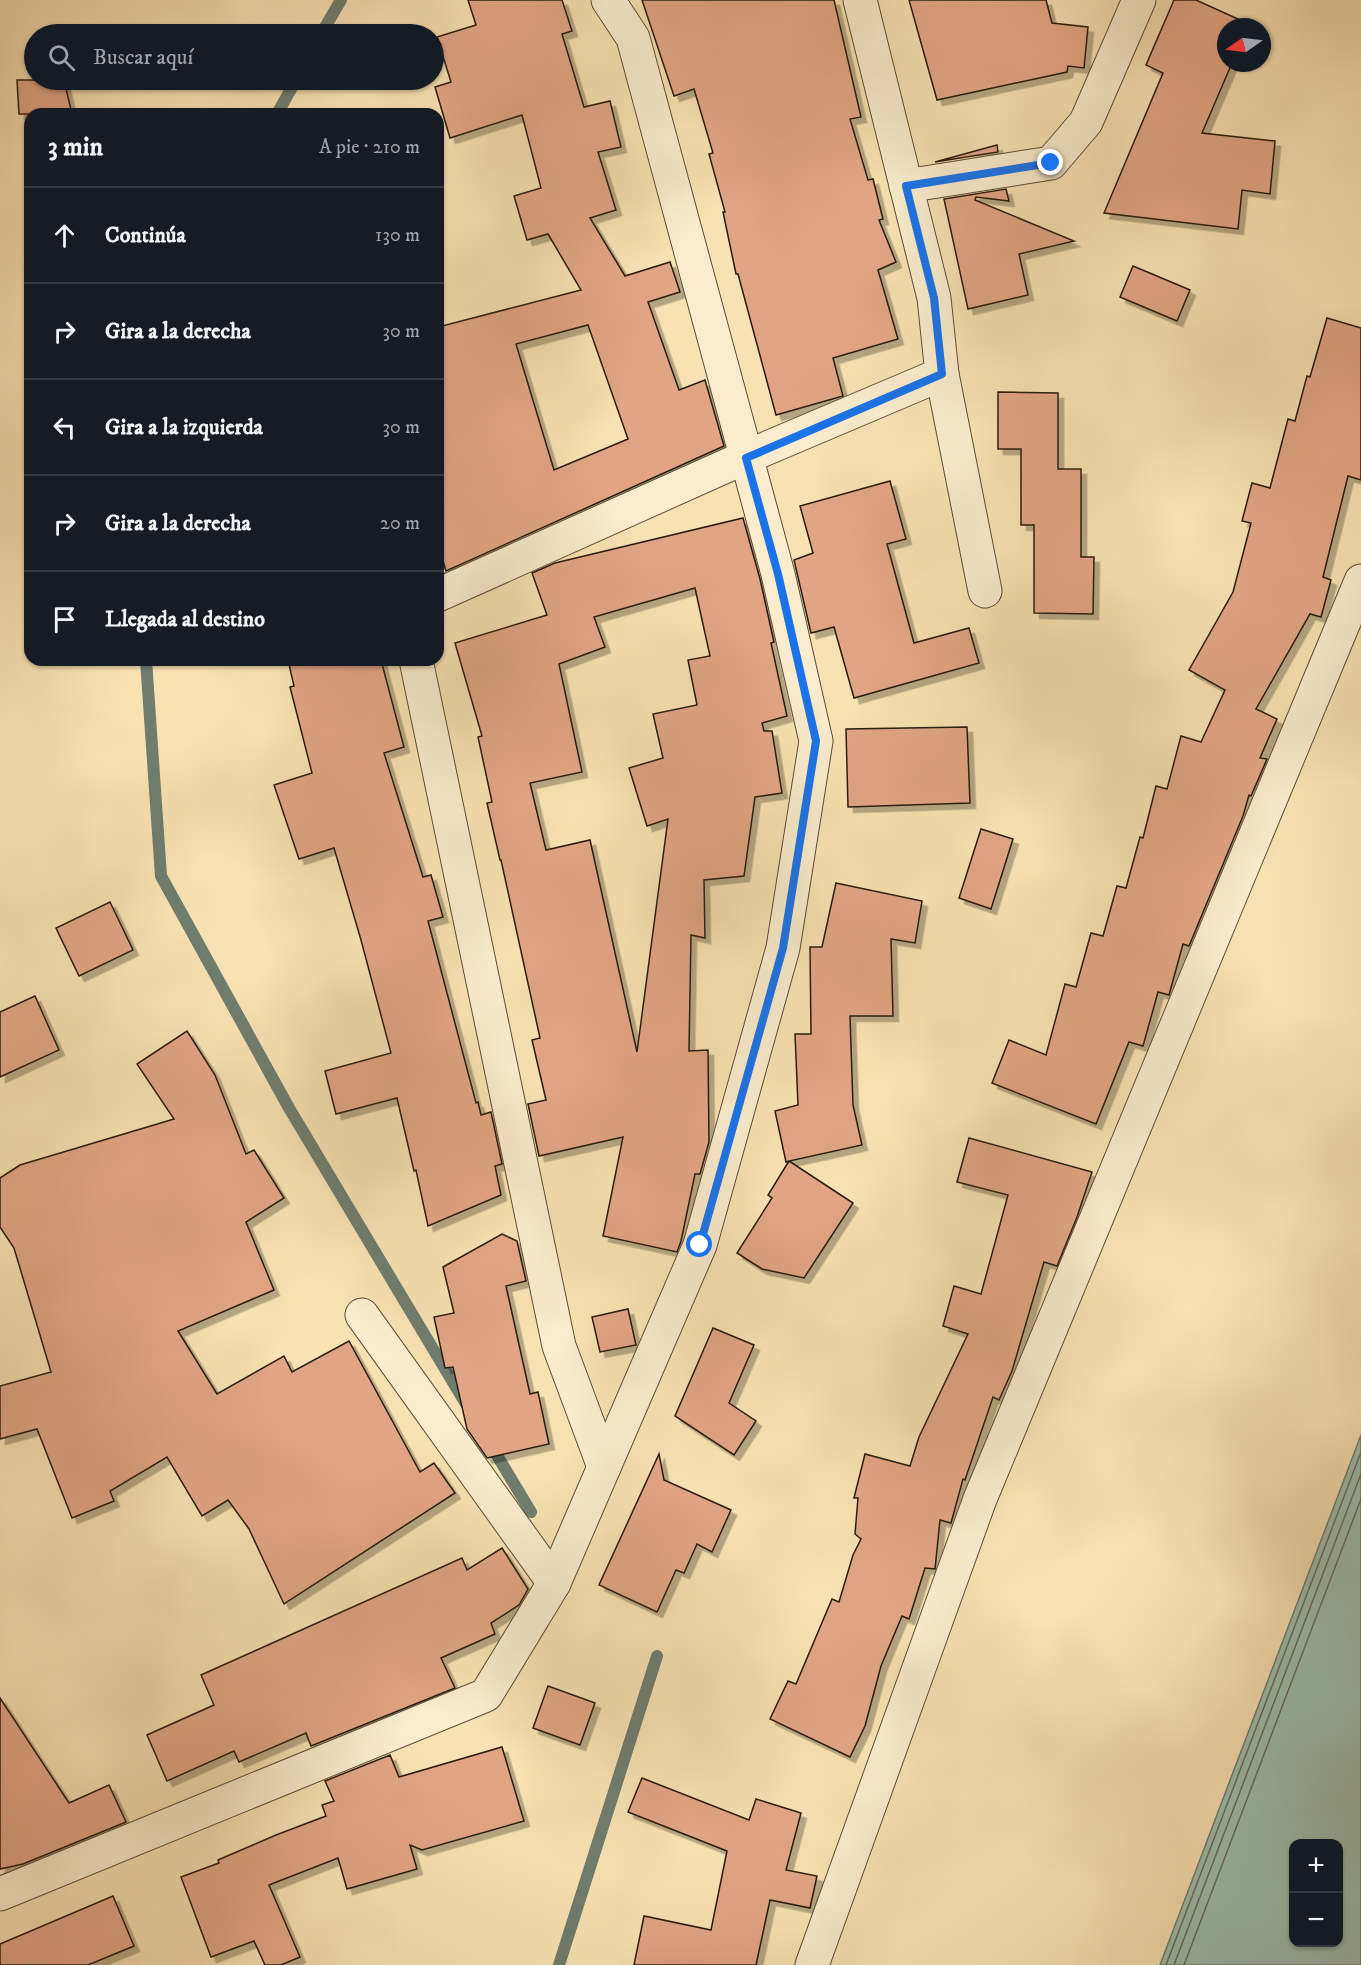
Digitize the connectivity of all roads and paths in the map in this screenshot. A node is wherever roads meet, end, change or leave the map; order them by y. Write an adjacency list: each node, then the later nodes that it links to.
1 (608, 0): 6 (street)
2 (860, 0): 4 (street)
3 (1139, 0): 4 (street)
4 (906, 186): 5 (street)
5 (942, 374): 6 (street); 8 (street)
6 (746, 458): 9 (street); 12 (street)
7 (1361, 581): 15 (street)
8 (985, 591)
9 (444, 592)
10 (417, 666): 12 (street)
11 (362, 1315): 13 (street)
12 (604, 1467): 13 (street)
13 (554, 1583): 14 (street)
14 (0, 1894)
15 (812, 1965)

